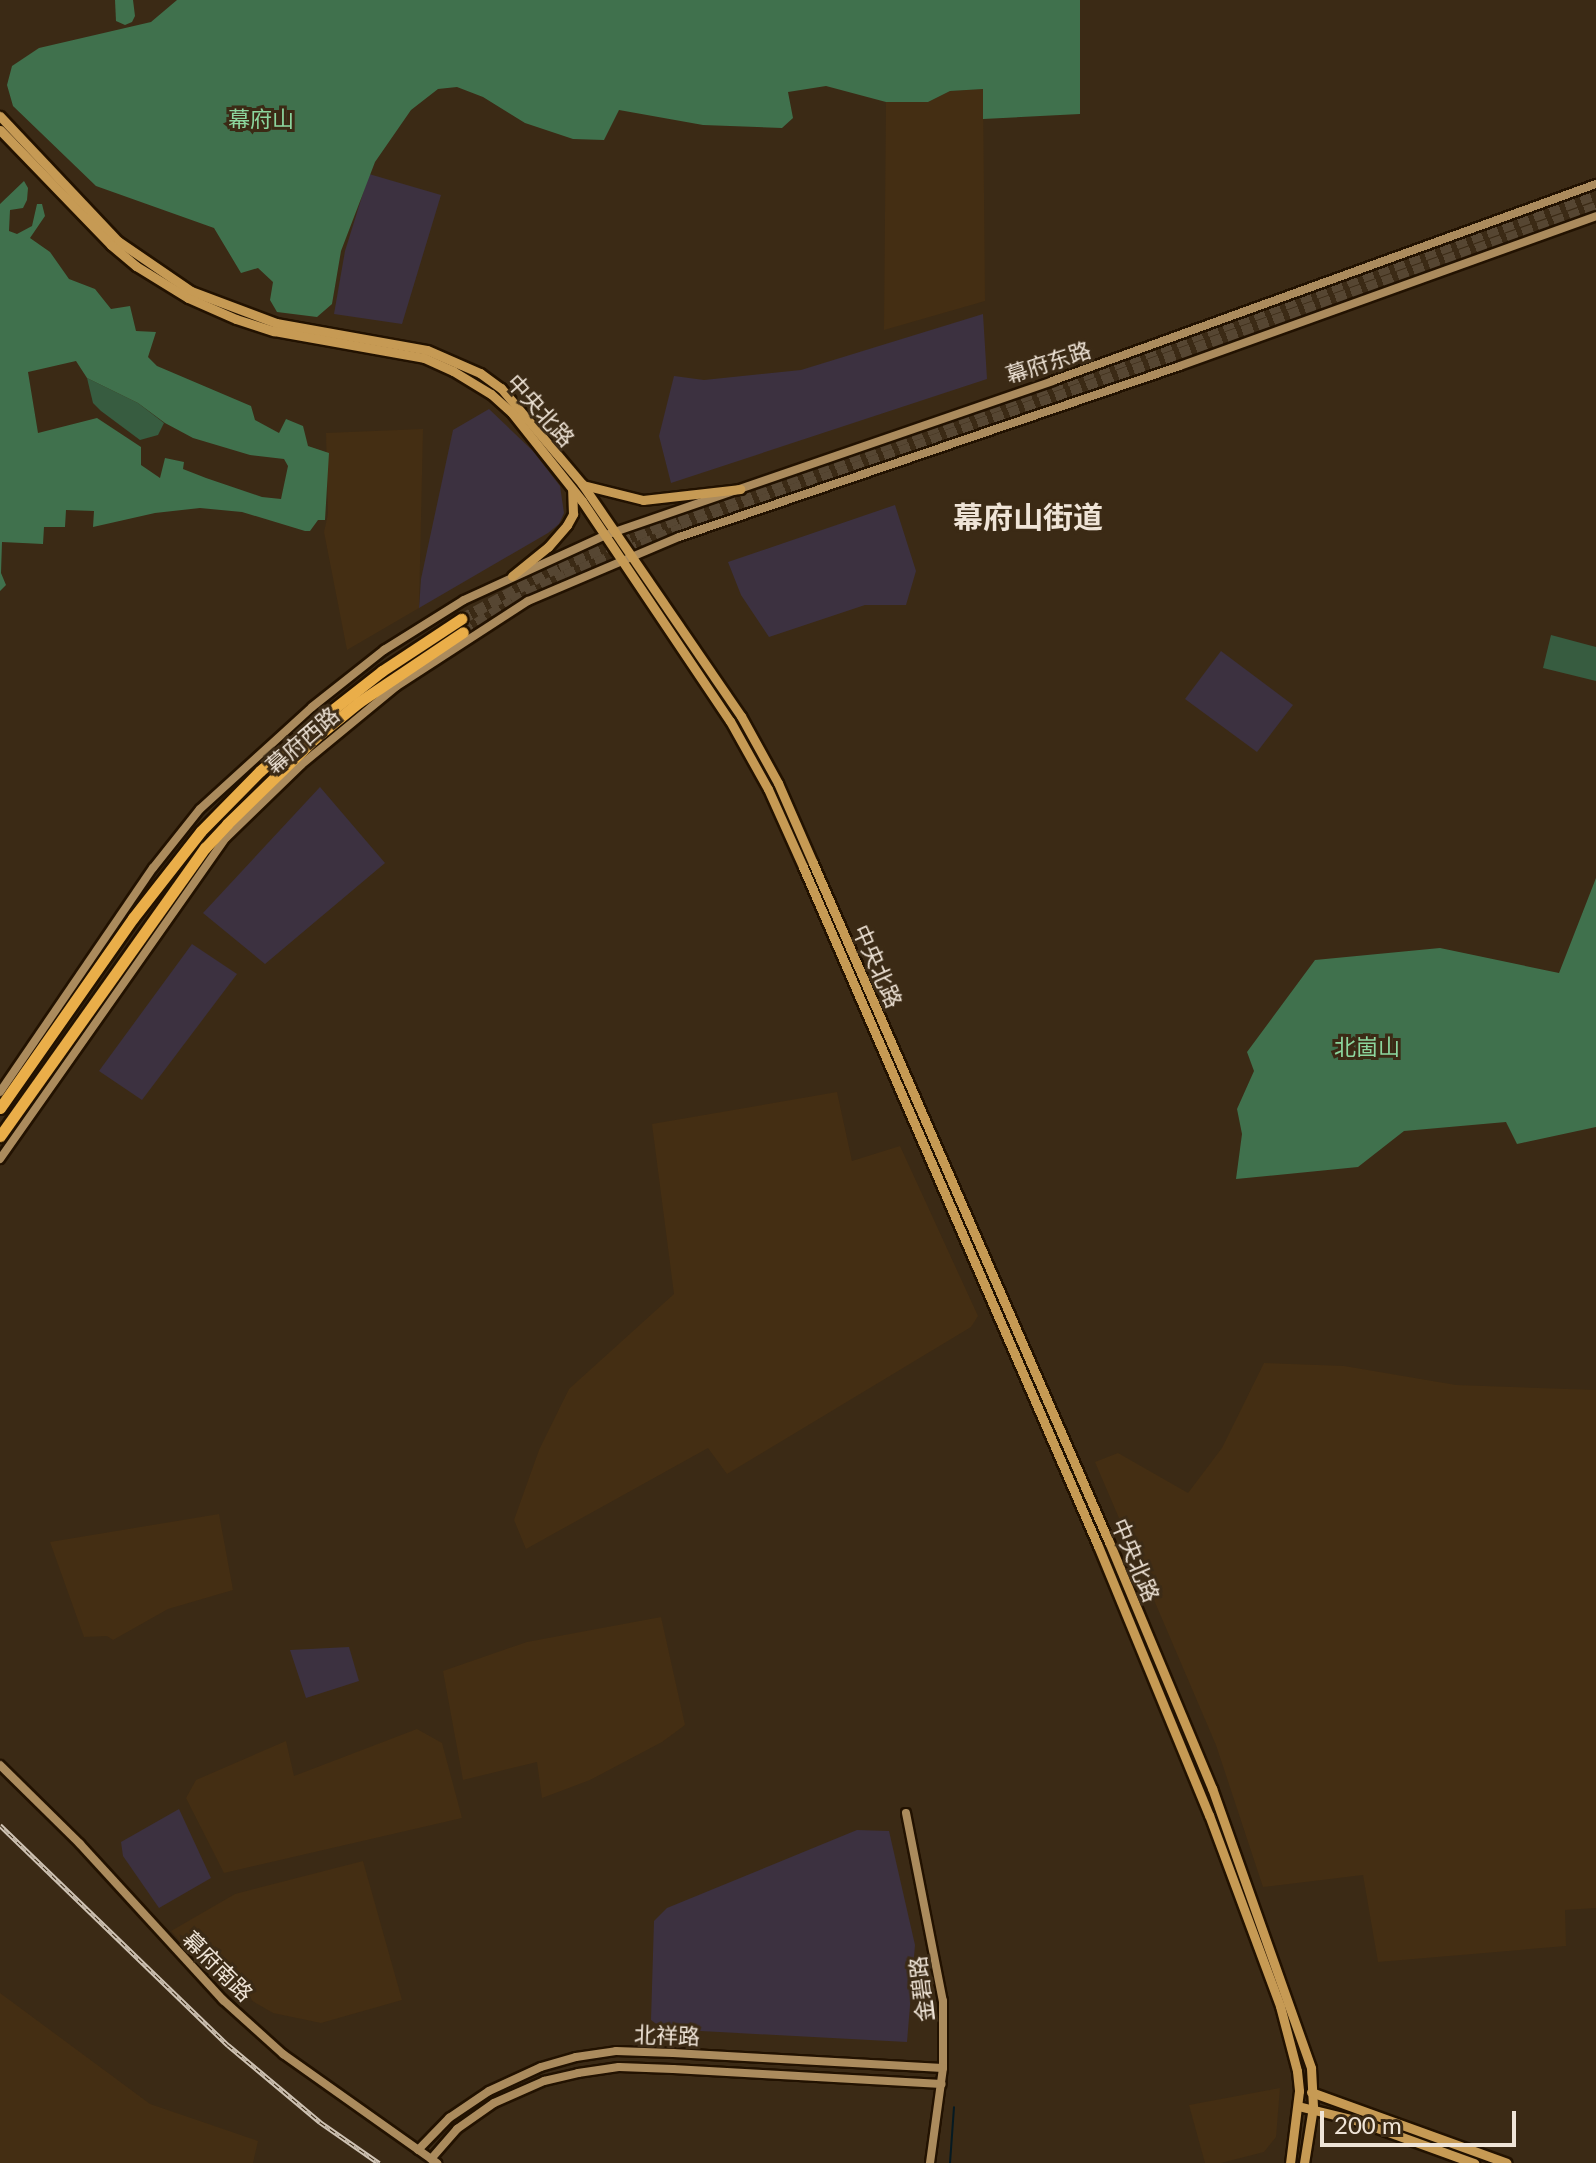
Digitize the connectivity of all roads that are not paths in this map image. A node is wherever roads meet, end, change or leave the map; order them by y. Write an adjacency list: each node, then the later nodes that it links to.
1 (0, 116): 5 (main road, 中央北路)
2 (0, 130): 5 (main road, 中央北路)
3 (1596, 184): 6 (main road, 幕府东路)
4 (1596, 216): 7 (main road, 幕府东路)
5 (577, 487): 6 (main road); 8 (main road, 中央北路); 10 (main road)
6 (740, 489): 8 (main road, 幕府东路)
7 (761, 510): 9 (main road, 幕府西路)
8 (611, 533): 9 (main road, 中央北路); 10 (main road, 幕府东路)
9 (627, 556): 16 (main road, 幕府西路); 23 (main road, 中央北路); 24 (main road, 中央北路)
10 (512, 576): 13 (main road, 幕府西路)
11 (461, 619): 14 (highway, 幕府西路)
12 (463, 632): 15 (highway, 幕府西路)
13 (0, 1092)
14 (0, 1108)
15 (0, 1136)
16 (0, 1159)
17 (0, 1765): 29 (main road, 幕府南路)
18 (906, 1813): 20 (main road, 金碧路)
19 (883, 2065): 20 (main road, 北祥路); 21 (main road); 27 (main road, 北祥路)
20 (943, 2068): 22 (main road, 金碧路)
21 (882, 2080): 22 (main road, 北祥路); 28 (main road, 北祥路)
22 (942, 2084): 31 (main road, 金碧路)
23 (1299, 2091): 24 (main road); 25 (main road, 中央北路)
24 (1313, 2092): 26 (main road, 中央北路); 35 (main road)
25 (1298, 2106): 26 (main road); 32 (main road, 中央北路)
26 (1313, 2107): 33 (main road, 中央北路); 34 (main road)
27 (459, 2111): 28 (main road); 29 (main road, 北祥路)
28 (467, 2122): 30 (main road, 北祥路)
29 (418, 2150): 30 (main road, 幕府南路)
30 (434, 2161)
31 (930, 2163)
32 (1290, 2163)
33 (1304, 2163)
34 (1474, 2163)
35 (1507, 2163)

